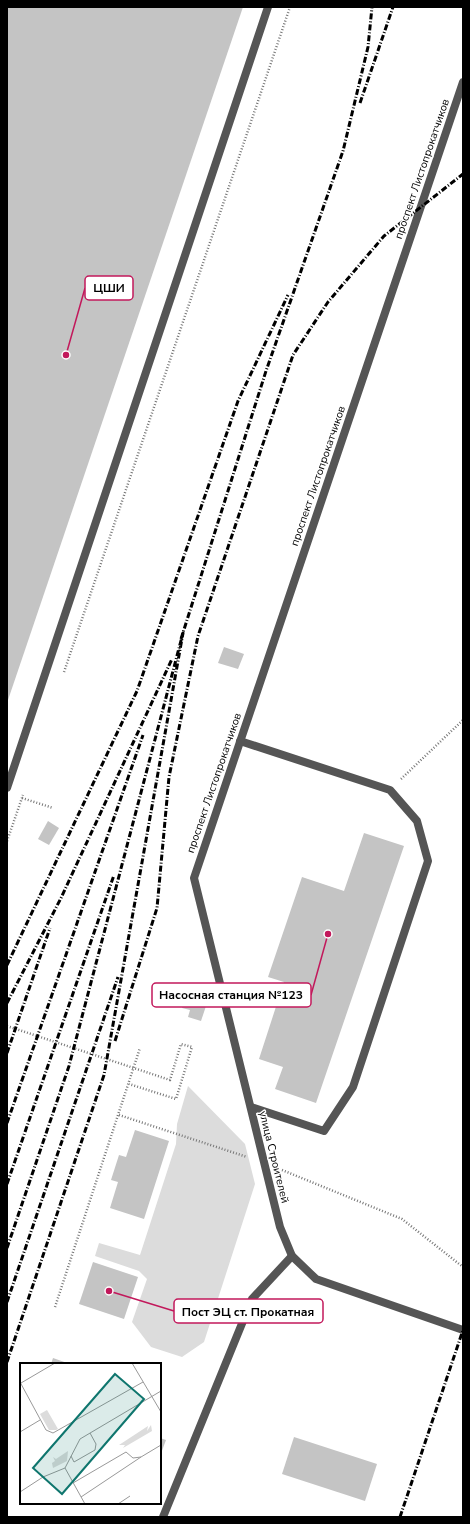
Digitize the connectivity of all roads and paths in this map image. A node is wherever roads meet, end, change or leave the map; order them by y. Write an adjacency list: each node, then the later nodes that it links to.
1 (268, 7): 7 (street)
2 (290, 7): 4 (path)
3 (463, 82): 6 (street, проспект Листопрокатчиков)
4 (63, 677)
5 (463, 720): 9 (path)
6 (240, 741): 9 (street); 13 (street, проспект Листопрокатчиков)
7 (7, 788)
8 (24, 790): 10 (path)
9 (390, 790): 17 (street)
10 (22, 798): 11 (path); 12 (path)
11 (53, 808)
12 (7, 841)
13 (194, 878): 17 (street, улица Строителей)
14 (7, 1026): 16 (path)
15 (140, 1048): 16 (path)
16 (129, 1084): 18 (path)
17 (251, 1107): 19 (street, улица Строителей)
18 (119, 1115): 19 (path); 22 (path)
19 (265, 1163): 20 (street, улица Строителей); 21 (path)
20 (292, 1256): 23 (street, улица Строителей); 24 (street)
21 (463, 1267)
22 (55, 1307)
23 (463, 1330)
24 (163, 1517)

